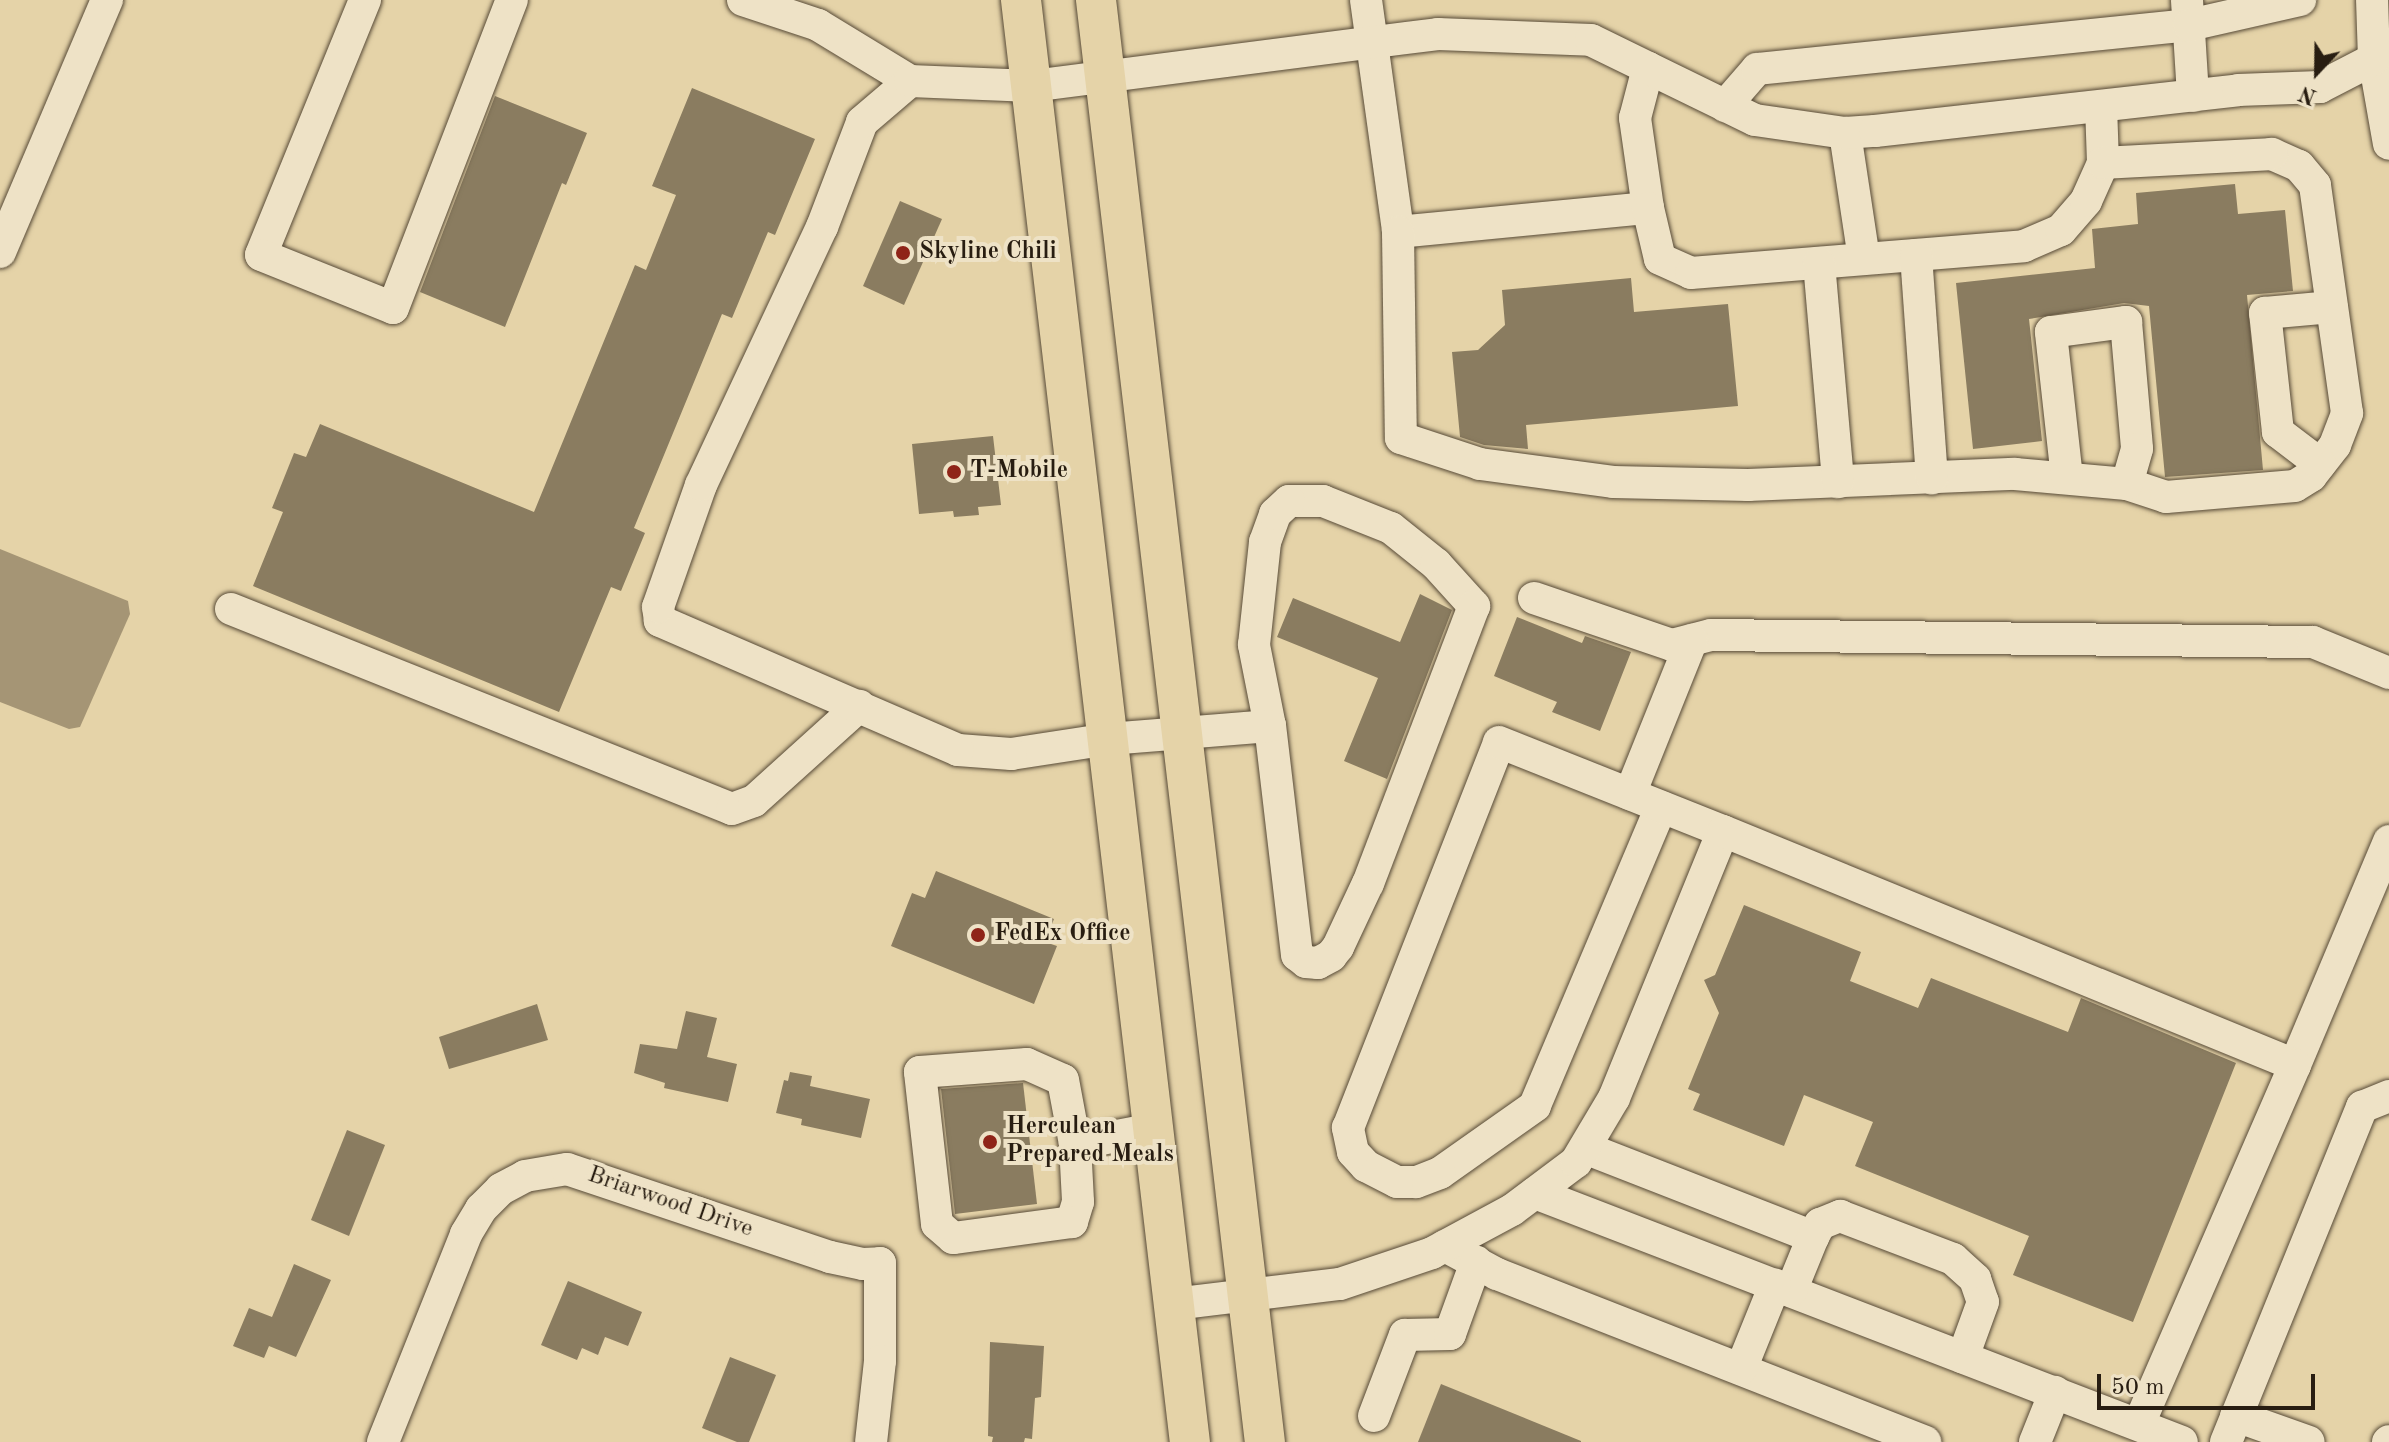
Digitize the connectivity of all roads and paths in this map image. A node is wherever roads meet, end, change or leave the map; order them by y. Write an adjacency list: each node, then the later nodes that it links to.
1 (107, 0): 26 (street)
2 (365, 0): 3 (street)
3 (512, 0)
4 (743, 0): 10 (street)
5 (1021, 0): 17 (main road)
6 (1096, 0): 15 (main road)
7 (1366, 0): 12 (street)
8 (2300, 0): 11 (street)
9 (2372, 0): 13 (street)
10 (816, 12): 16 (street)
11 (2188, 12): 18 (street); 19 (street)
12 (1371, 43): 14 (street); 15 (street); 25 (street)
13 (2382, 61): 18 (street); 22 (street)
14 (1648, 68): 19 (street); 24 (street)
15 (1105, 78): 17 (street); 42 (main road)
16 (910, 81): 17 (street); 40 (street)
17 (1032, 86): 43 (main road)
18 (2193, 96): 20 (street)
19 (1725, 106): 21 (street)
20 (2101, 107): 21 (street); 23 (street)
21 (1845, 133): 28 (street)
22 (2389, 144)
23 (2103, 163): 27 (street); 30 (street)
24 (1648, 208): 25 (street); 29 (street)
25 (1398, 232): 34 (street)
26 (0, 252)
27 (1916, 255): 28 (street); 32 (street)
28 (1864, 259): 29 (street)
29 (1819, 263): 34 (street)
30 (2332, 307): 31 (street); 31 (street)
31 (2320, 464): 35 (street)
32 (1932, 478): 33 (street); 34 (street)
33 (2067, 478): 35 (street); 35 (street)
34 (1838, 482)
35 (2127, 484)
36 (1534, 598): 38 (street)
37 (231, 609): 40 (street)
38 (1692, 640): 39 (street); 44 (street)
39 (2389, 673)
40 (859, 706): 43 (street)
41 (1270, 726): 41 (street); 42 (street)
42 (1184, 736): 43 (street); 58 (main road)
43 (1109, 739): 50 (main road)
44 (1630, 794): 45 (street); 45 (street)
45 (1661, 807): 46 (street)
46 (1723, 831): 48 (street); 52 (street)
47 (2389, 841): 48 (street)
48 (2295, 1065): 64 (street)
49 (2389, 1096): 65 (street)
50 (1154, 1129): 51 (street); 59 (main road)
51 (1075, 1144): 51 (street)
52 (1585, 1148): 53 (street); 54 (street)
53 (1535, 1193): 55 (street); 57 (street)
54 (1813, 1237): 57 (street); 60 (street)
55 (1445, 1246): 56 (street); 58 (street)
56 (1476, 1262): 61 (street); 63 (street)
57 (1783, 1288): 60 (street); 61 (street)
58 (1248, 1293): 59 (street); 69 (main road)
59 (1174, 1304): 68 (main road)
60 (1963, 1357): 62 (street)
61 (1741, 1369): 70 (street)
62 (2055, 1392): 64 (street); 71 (street)
63 (1374, 1416)
64 (2139, 1424): 72 (street)
65 (2231, 1429): 73 (street)
66 (383, 1442): 67 (street, Briarwood Drive)
67 (871, 1442)
68 (1190, 1442)
69 (1265, 1442)
70 (1925, 1442)
71 (2035, 1442)
72 (2182, 1442)
73 (2309, 1442)

